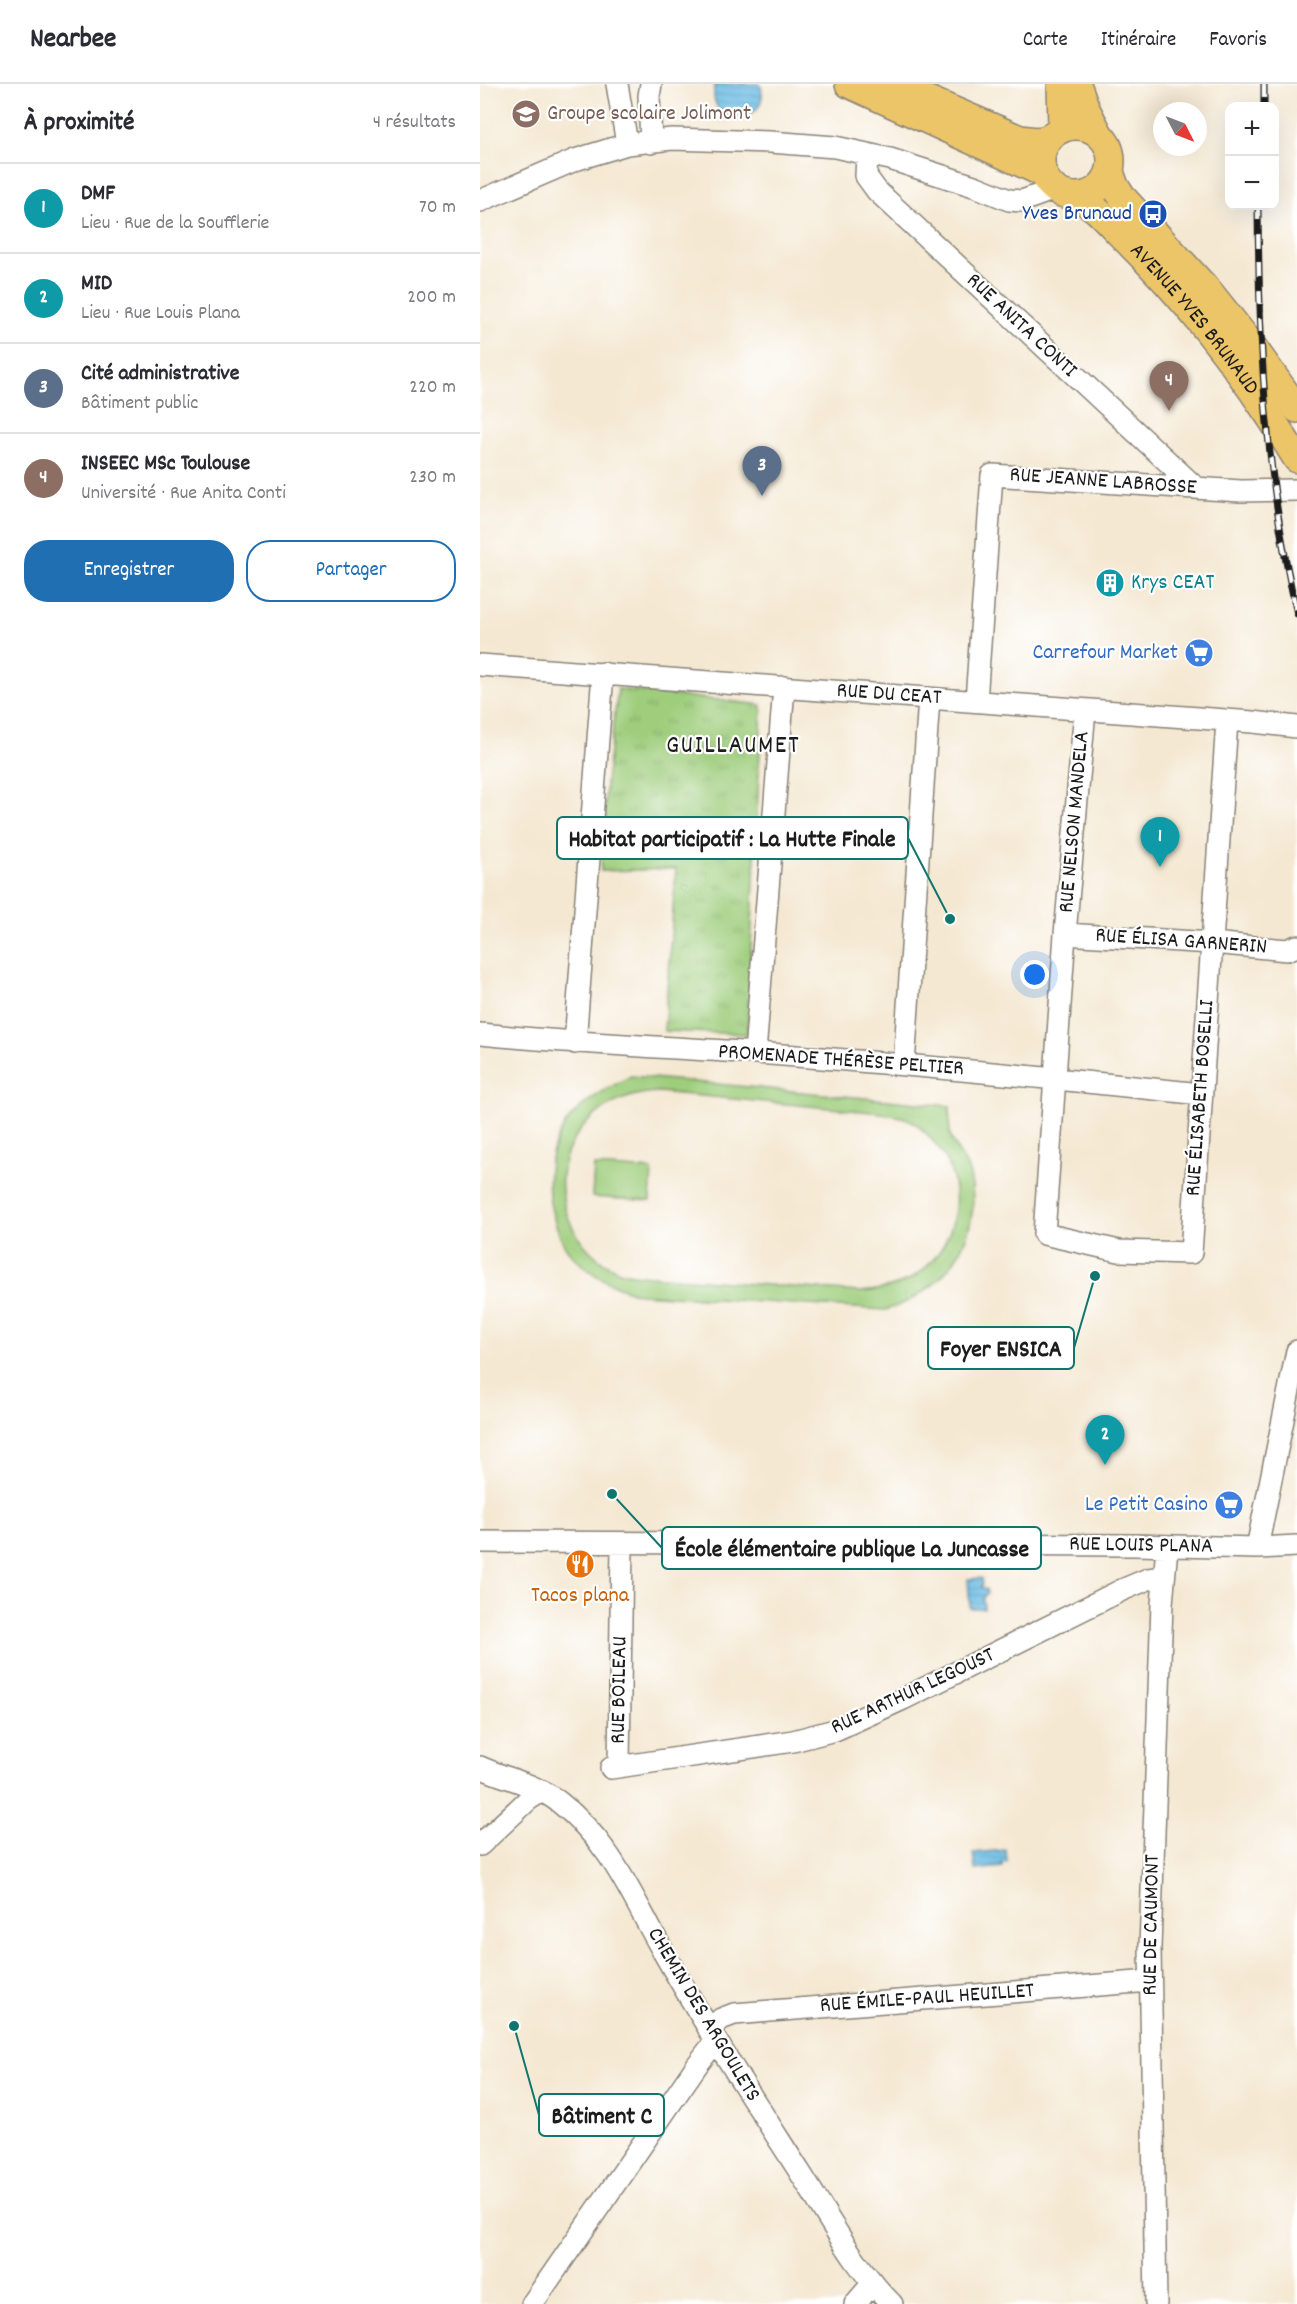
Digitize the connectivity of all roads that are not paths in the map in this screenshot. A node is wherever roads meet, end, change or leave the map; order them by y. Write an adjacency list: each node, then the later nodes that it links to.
1 (651, 84): 9 (street)
2 (849, 84): 13 (main road, AVENUE YVES BRUNAUD)
3 (891, 84): 7 (main road)
4 (1061, 84): 7 (main road)
5 (1077, 84): 8 (main road)
6 (612, 86): 10 (street)
7 (1056, 134): 8 (main road); 13 (main road)
8 (1099, 134): 12 (main road)
9 (651, 143): 10 (street); 11 (street)
10 (627, 144): 14 (street)
11 (867, 154): 13 (street); 17 (street, RUE ANITA CONTI)
12 (1110, 171): 13 (main road); 15 (main road, AVENUE YVES BRUNAUD)
13 (1057, 186): 16 (main road, AVENUE YVES BRUNAUD)
14 (480, 201)
15 (1297, 409)
16 (1297, 459)
17 (1196, 488): 18 (street, RUE JEANNE LABROSSE); 23 (street, RUE JEANNE LABROSSE)
18 (1297, 490)
19 (480, 665): 20 (street, RUE DU CEAT)
20 (603, 673): 21 (street, RUE DU CEAT); 31 (street)
21 (784, 687): 22 (street, RUE DU CEAT); 32 (street)
22 (929, 698): 23 (street, RUE DU CEAT); 33 (street)
23 (976, 701): 24 (street, RUE DU CEAT)
24 (1085, 710): 25 (street, RUE DU CEAT); 27 (street, RUE NELSON MANDELA)
25 (1227, 721): 26 (street, RUE DU CEAT); 28 (street, RUE ÉLISABETH BOSELLI)
26 (1297, 727)
27 (1065, 934): 28 (street, RUE ÉLISA GARNERIN); 34 (street, RUE NELSON MANDELA)
28 (1212, 943): 29 (street, RUE ÉLISA GARNERIN); 35 (street, RUE ÉLISABETH BOSELLI)
29 (1297, 946)
30 (480, 1034): 31 (street, PROMENADE THÉRÈSE PELTIER)
31 (575, 1043): 32 (street, PROMENADE THÉRÈSE PELTIER)
32 (755, 1053): 33 (street, PROMENADE THÉRÈSE PELTIER)
33 (904, 1065): 34 (street, PROMENADE THÉRÈSE PELTIER)
34 (1054, 1078): 35 (street, PROMENADE THÉRÈSE PELTIER); 36 (street, RUE NELSON MANDELA)
35 (1201, 1094): 36 (street, RUE ÉLISABETH BOSELLI)
36 (1191, 1253)
37 (1297, 1351): 42 (street)
38 (480, 1542): 39 (street, RUE LOUIS PLANA)
39 (622, 1543): 41 (street, RUE LOUIS PLANA); 45 (street, RUE BOILEAU)
40 (1297, 1546): 42 (street, RUE LOUIS PLANA)
41 (1167, 1547): 42 (street, RUE LOUIS PLANA); 43 (street, RUE DE CAUMONT)
42 (1257, 1548)
43 (1164, 1577): 45 (street, RUE ARTHUR LEGOUST); 48 (street, RUE DE CAUMONT)
44 (480, 1767): 46 (street, CHEMIN DES ARGOULETS)
45 (615, 1767)
46 (542, 1791): 47 (street); 49 (street, CHEMIN DES ARGOULETS)
47 (480, 1845)
48 (1150, 1982): 49 (street, RUE ÉMILE-PAUL HEUILLET); 54 (street, RUE DE CAUMONT)
49 (713, 2036): 50 (street, CHEMIN DES ARGOULETS); 51 (street, RUE ÉMILE-PAUL HEUILLET)
50 (873, 2283): 52 (street); 53 (street, CHEMIN DES ARGOULETS)
51 (532, 2304)
52 (855, 2304)
53 (892, 2304)
54 (1156, 2304)

